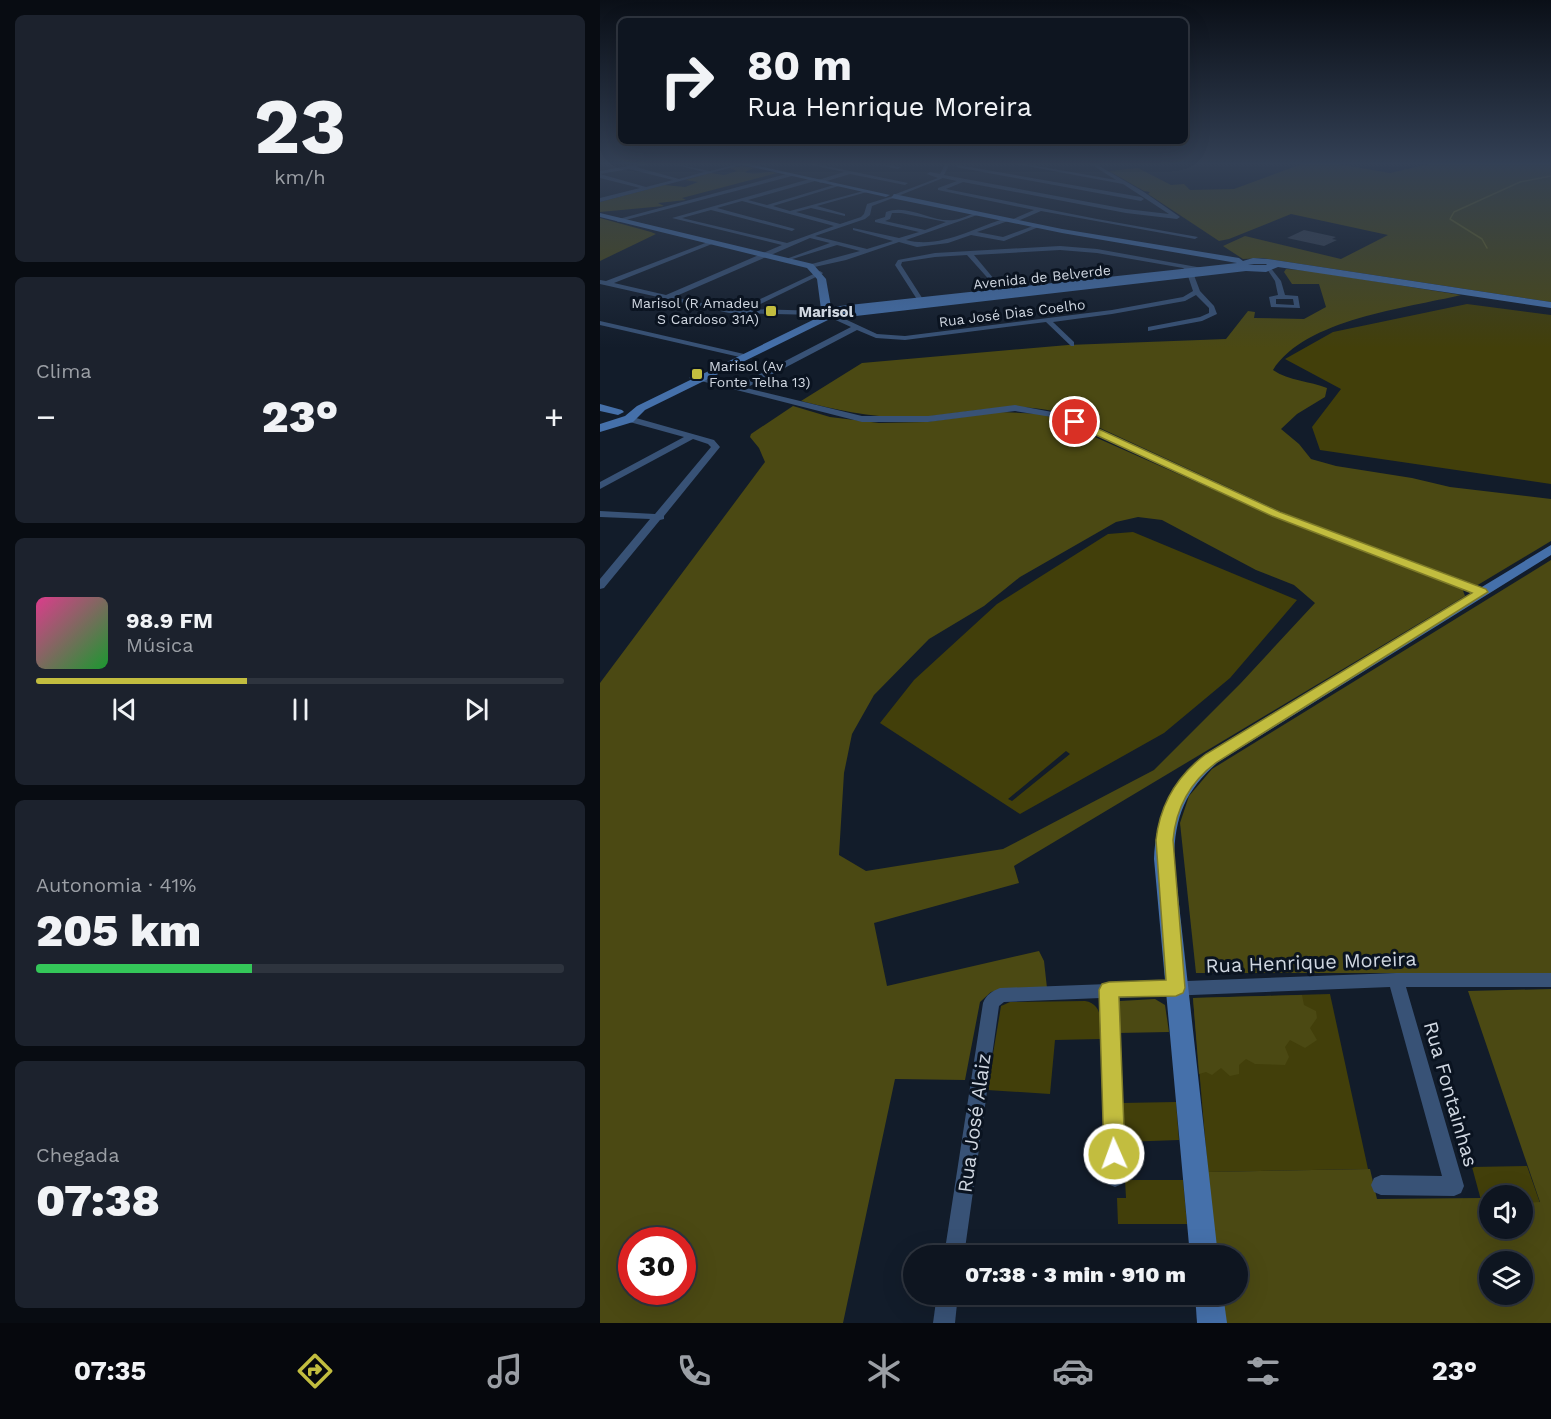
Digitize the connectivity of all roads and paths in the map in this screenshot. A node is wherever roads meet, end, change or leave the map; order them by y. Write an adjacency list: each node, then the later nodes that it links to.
1 (637, 225): 24 (street)
2 (703, 225): 21 (street)
3 (781, 225): 21 (street)
4 (830, 225): 25 (street)
5 (835, 225): 13 (street)
6 (845, 225): 13 (street)
7 (869, 225): 15 (street)
8 (896, 225): 16 (street)
9 (944, 225): 16 (street)
10 (995, 225): 18 (street)
11 (1032, 225): 14 (street)
12 (1124, 225): 20 (street)
13 (841, 226): 19 (street)
14 (1038, 226): 18 (street); 30 (street)
15 (855, 230): 17 (street); 23 (street)
16 (925, 231): 23 (street)
17 (845, 233)
18 (970, 233): 23 (street)
19 (809, 236): 22 (street); 28 (street)
20 (1195, 237)
21 (768, 240): 25 (street)
22 (836, 240): 26 (street); 29 (street)
23 (897, 241): 26 (street)
24 (710, 243): 28 (street); 35 (street)
25 (785, 244): 28 (street)
26 (866, 251): 31 (street)
27 (969, 253): 33 (street); 36 (street); 42 (street)
28 (763, 255): 29 (street); 38 (street)
29 (788, 260): 31 (street)
30 (1250, 265): 32 (street, Avenida de Belverde); 33 (street, Avenida de Belverde); 33 (street, Avenida de Belverde)
31 (810, 266): 34 (street)
32 (1270, 267): 39 (street); 43 (street, Avenida de Belverde)
33 (1189, 271): 36 (street, Avenida de Belverde); 37 (street); 42 (street, Avenida de Belverde)
34 (820, 273): 44 (street); 45 (street)
35 (603, 283): 38 (street)
36 (1002, 292): 42 (street, Avenida de Belverde)
37 (1197, 292): 40 (street, Rua José Dias Coelho); 41 (street)
38 (667, 297): 44 (street)
39 (1281, 297)
40 (1185, 299): 41 (street); 46 (street, Rua José Dias Coelho)
41 (1205, 301): 49 (street)
42 (922, 302): 45 (street, Avenida de Belverde)
43 (1551, 305)
44 (740, 312): 45 (street)
45 (827, 313): 48 (street, Rua José Dias Coelho); 51 (street)
46 (1048, 320): 48 (street, Rua José Dias Coelho); 50 (street)
47 (600, 323): 51 (street)
48 (857, 327): 53 (street)
49 (1151, 329)
50 (1071, 344)
51 (742, 356): 52 (street)
52 (696, 379): 53 (street); 55 (street)
53 (738, 389): 62 (street)
54 (600, 408): 55 (street)
55 (613, 418): 56 (street)
56 (692, 436): 57 (street); 59 (street)
57 (600, 486)
58 (600, 514): 59 (street)
59 (660, 517): 61 (street)
60 (1551, 549): 62 (street)
61 (601, 583)
62 (1482, 592): 65 (street)
63 (1396, 980): 64 (street, Rua Henrique Moreira); 65 (street, Rua Henrique Moreira); 69 (street, Rua Fontainhas)
64 (1551, 980)
65 (1176, 988): 66 (street, Rua Henrique Moreira); 71 (street)
66 (1109, 990): 67 (street, Rua Henrique Moreira); 68 (street)
67 (1000, 994): 70 (street, Rua José Alaiz)
68 (1115, 1177)
69 (1381, 1185)
70 (956, 1245)
71 (1203, 1245)
72 (946, 1305): 74 (street)
73 (1210, 1305): 75 (street)
74 (944, 1323)
75 (1212, 1323)

